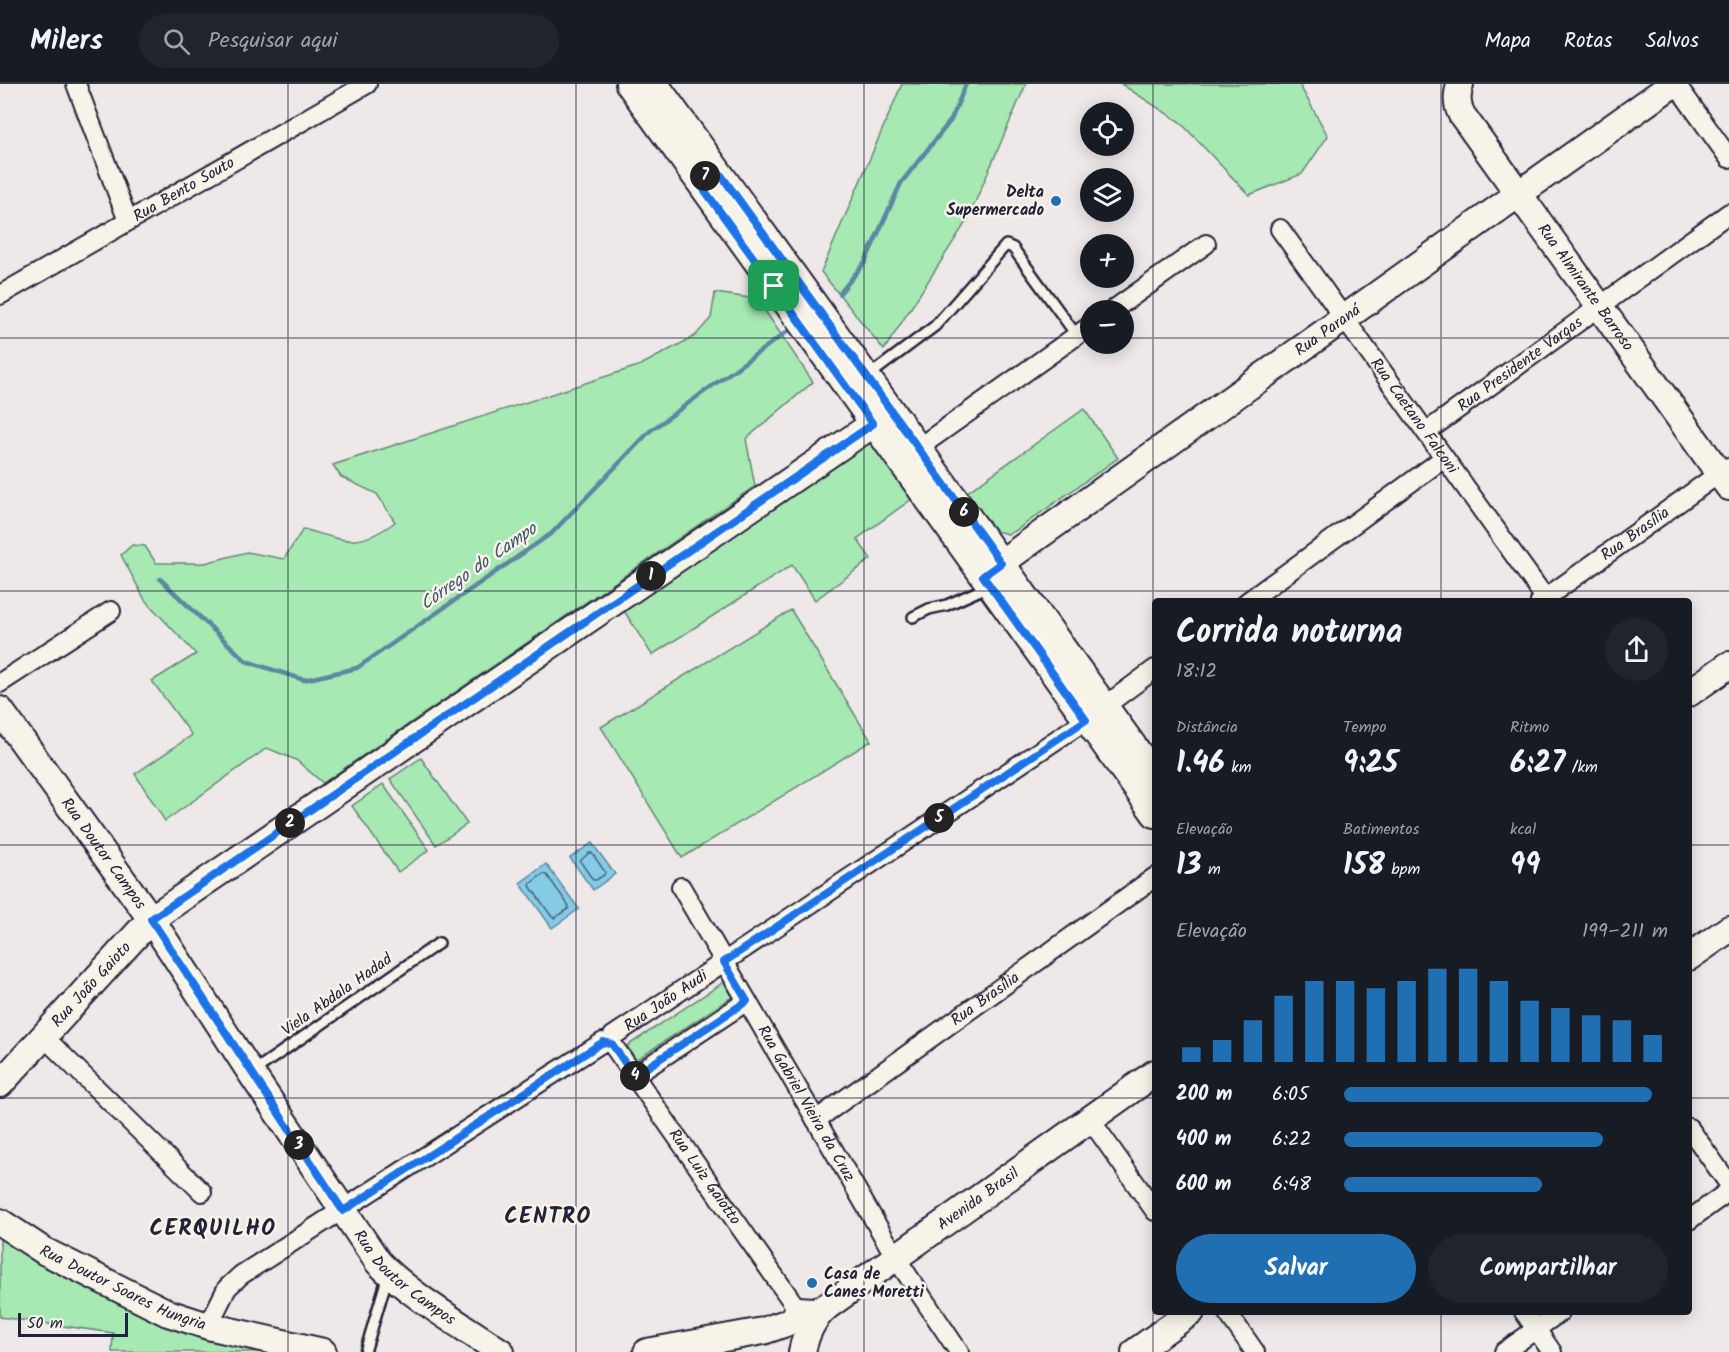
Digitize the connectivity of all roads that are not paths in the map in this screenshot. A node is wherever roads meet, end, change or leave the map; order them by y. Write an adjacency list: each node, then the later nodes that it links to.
1 (76, 84): 11 (street)
2 (367, 84): 11 (street, Rua Bento Souto)
3 (629, 84): 8 (street)
4 (655, 84): 8 (street)
5 (1460, 84): 9 (street, Rua Almirante Barroso)
6 (1675, 84): 7 (street); 9 (street, Rua Paraná)
7 (1729, 159)
8 (707, 174): 20 (street); 22 (street)
9 (1518, 194): 16 (street, Rua Almirante Barroso); 17 (street, Rua Paraná)
10 (1729, 213): 16 (street, Rua Presidente Vargas)
11 (128, 221): 14 (street, Rua Bento Souto)
12 (1280, 229): 17 (street, Rua Caetano Falconi)
13 (1206, 244): 15 (street)
14 (0, 295)
15 (1127, 300)
16 (1599, 307): 23 (street, Rua Presidente Vargas); 27 (street, Rua Almirante Barroso)
17 (1344, 318): 23 (street, Rua Caetano Falconi); 28 (street, Rua Paraná)
18 (1080, 326): 20 (lane)
19 (1080, 334): 24 (street)
20 (867, 377): 21 (street)
21 (899, 421): 22 (street); 24 (street)
22 (873, 424): 25 (street); 44 (street, Rua João Gaioto)
23 (1426, 432): 26 (street, Rua Caetano Falconi)
24 (918, 448): 25 (street); 28 (street)
25 (893, 452): 28 (street)
26 (1444, 458): 29 (street); 30 (street, Rua Caetano Falconi)
27 (1726, 476): 31 (street, Rua Brasília)
28 (991, 575): 33 (lane); 39 (street)
29 (1252, 598)
30 (1543, 598)
31 (1547, 598)
32 (111, 611): 36 (street)
33 (913, 618)
34 (1729, 664): 37 (street)
35 (1152, 671): 39 (street)
36 (0, 683)
37 (1692, 691)
38 (0, 710): 44 (street, Rua Doutor Campos)
39 (1095, 713): 40 (street); 41 (street); 48 (street)
40 (1152, 773)
41 (1152, 809)
42 (1152, 879): 57 (street, Rua Brasília)
43 (681, 887): 48 (street, Rua Gabriel Vieira da Cruz)
44 (151, 919): 50 (street, Rua João Gaioto); 52 (street, Rua Doutor Campos)
45 (1729, 929): 47 (street)
46 (439, 943): 52 (lane, Viela Abdala Hadad)
47 (1692, 955)
48 (724, 962): 49 (street, Rua Gabriel Vieira da Cruz); 51 (street, Rua João Audi)
49 (747, 1001): 54 (street); 57 (street, Rua Gabriel Vieira da Cruz)
50 (43, 1036): 55 (street, Rua João Gaioto); 61 (street)
51 (612, 1044): 54 (street, Rua Luiz Gaiotto); 63 (street, Rua João Audi)
52 (251, 1073): 63 (street, Rua Doutor Campos)
53 (1152, 1075): 56 (street, Avenida Brasil)
54 (634, 1076): 69 (street, Rua Luiz Gaiotto)
55 (0, 1084)
56 (1090, 1119): 62 (street); 66 (street, Avenida Brasil)
57 (816, 1120): 66 (street, Rua Gabriel Vieira da Cruz)
58 (1692, 1132): 59 (street)
59 (1729, 1184)
60 (1729, 1191): 64 (street)
61 (202, 1192)
62 (1152, 1207)
63 (343, 1211): 67 (street, Rua Doutor Campos); 74 (street, Rua João Audi)
64 (1692, 1218)
65 (0, 1222): 74 (street, Rua Doutor Soares Hungria)
66 (896, 1258): 68 (street, Avenida Brasil); 83 (street, Rua Gabriel Vieira da Cruz)
67 (389, 1273): 78 (lane); 79 (street, Rua Doutor Campos)
68 (826, 1307): 69 (street, Avenida Brasil); 82 (street)
69 (798, 1310): 76 (street)
70 (1187, 1315): 84 (street)
71 (1229, 1315): 85 (street)
72 (1526, 1315): 75 (street)
73 (1556, 1315): 75 (street)
74 (208, 1326): 77 (street, Rua Doutor Soares Hungria)
75 (1536, 1329): 86 (street); 87 (street)
76 (763, 1331): 80 (street); 81 (street)
77 (323, 1352)
78 (365, 1352)
79 (501, 1352)
80 (647, 1352)
81 (794, 1352)
82 (802, 1352)
83 (960, 1352)
84 (1135, 1352)
85 (1255, 1352)
86 (1504, 1352)
87 (1552, 1352)

